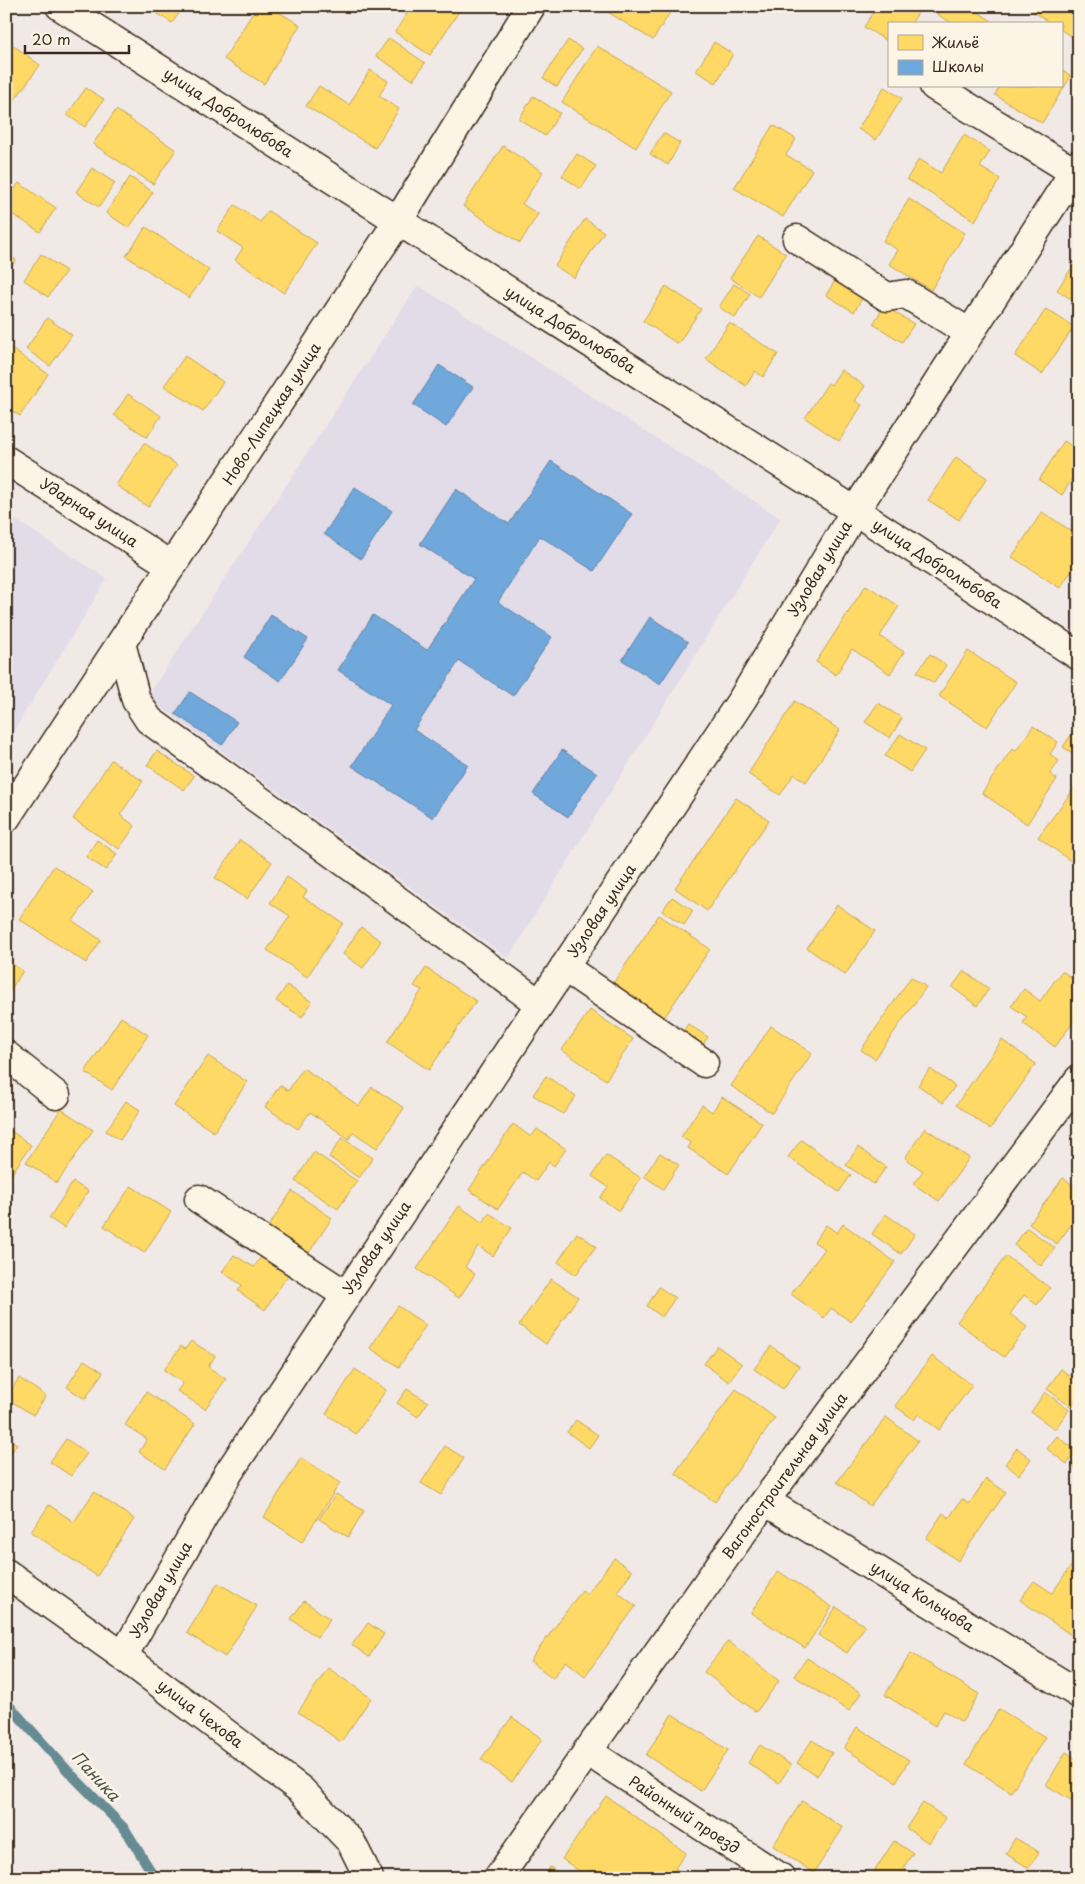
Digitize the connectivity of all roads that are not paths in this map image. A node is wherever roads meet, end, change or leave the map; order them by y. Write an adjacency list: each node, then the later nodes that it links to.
1 (60, 6): 5 (street, улица Добролюбова)
2 (531, 6): 5 (street, Ново-Липецкая улица)
3 (937, 88): 4 (street)
4 (1076, 168): 7 (street, Узловая улица)
5 (398, 222): 9 (street, улица Добролюбова); 10 (street, Ново-Липецкая улица)
6 (797, 239): 7 (street)
7 (970, 333): 9 (street, Узловая улица)
8 (6, 460): 10 (street, Ударная улица)
9 (856, 511): 12 (street, улица Добролюбова); 14 (street, Узловая улица)
10 (172, 566): 11 (street, Ново-Липецкая улица)
11 (121, 644): 13 (street, Ново-Липецкая улица); 15 (street)
12 (1079, 656)
13 (6, 818)
14 (564, 967): 15 (street, Узловая улица); 17 (street)
15 (540, 1004): 21 (street, Узловая улица)
16 (6, 1055): 19 (street)
17 (704, 1063)
18 (1079, 1078): 22 (street, Вагоностроительная улица)
19 (56, 1095)
20 (199, 1199): 21 (street)
21 (346, 1295): 24 (street, Узловая улица)
22 (765, 1501): 25 (street, улица Кольцова); 26 (street, Вагоностроительная улица)
23 (6, 1573): 24 (street, улица Чехова)
24 (123, 1656): 27 (street, улица Чехова)
25 (1079, 1694)
26 (587, 1751): 28 (street, Вагоностроительная улица); 29 (street, Районный проезд)
27 (369, 1878)
28 (498, 1878)
29 (781, 1878)

